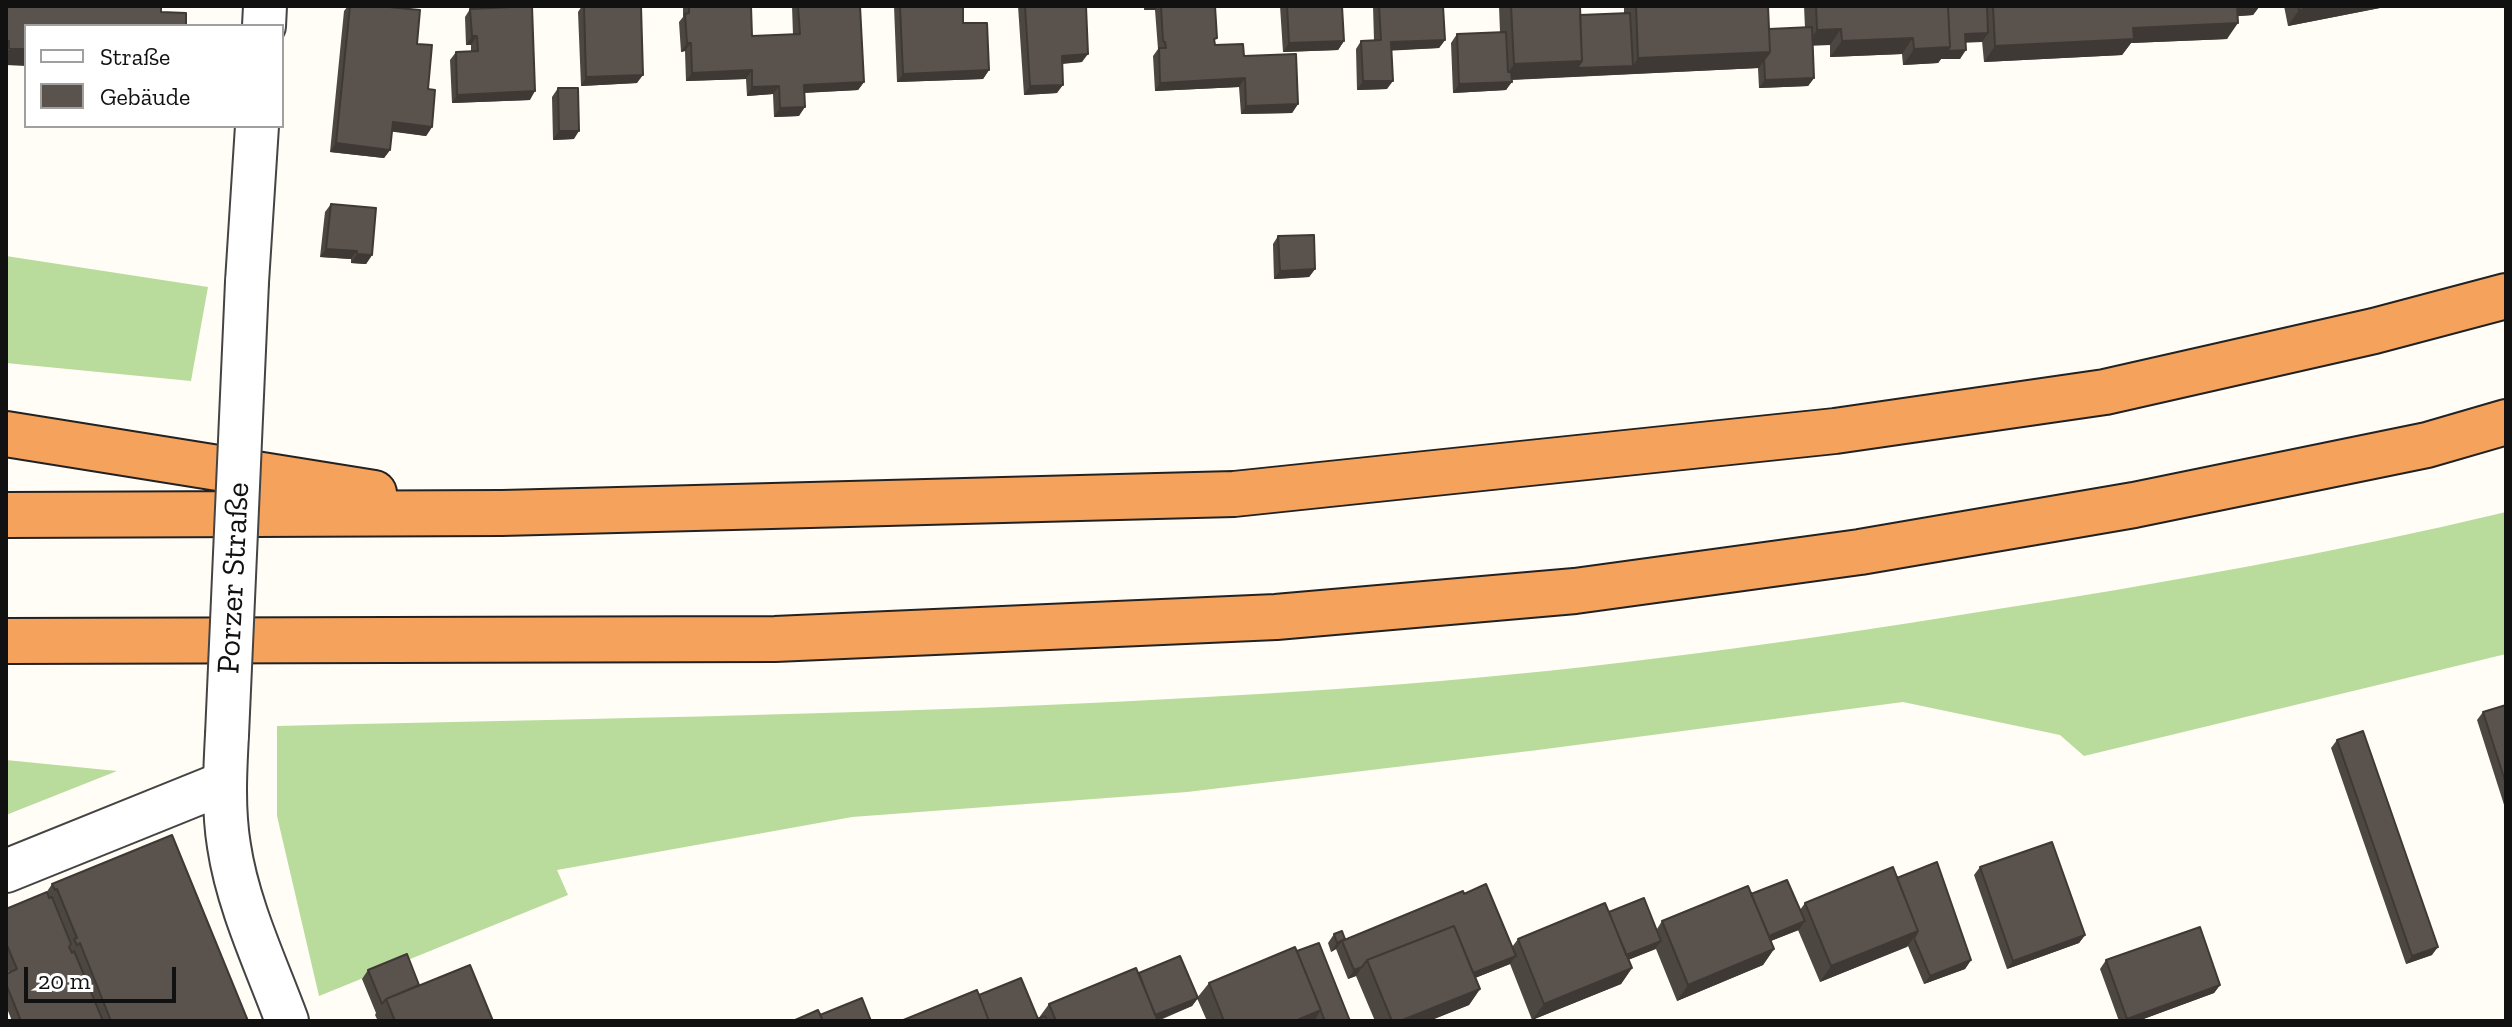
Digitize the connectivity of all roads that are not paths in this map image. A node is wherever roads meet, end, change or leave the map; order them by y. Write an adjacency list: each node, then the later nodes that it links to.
1 (257, 128): 8 (street, Porzer Straße, bridge)
2 (2506, 296): 5 (highway)
3 (2506, 422): 7 (highway)
4 (6, 434): 5 (highway)
5 (502, 513): 6 (highway)
6 (6, 515)
7 (6, 641)
8 (224, 783): 9 (street); 10 (street, Porzer Straße)
9 (6, 871)
10 (287, 1021)

